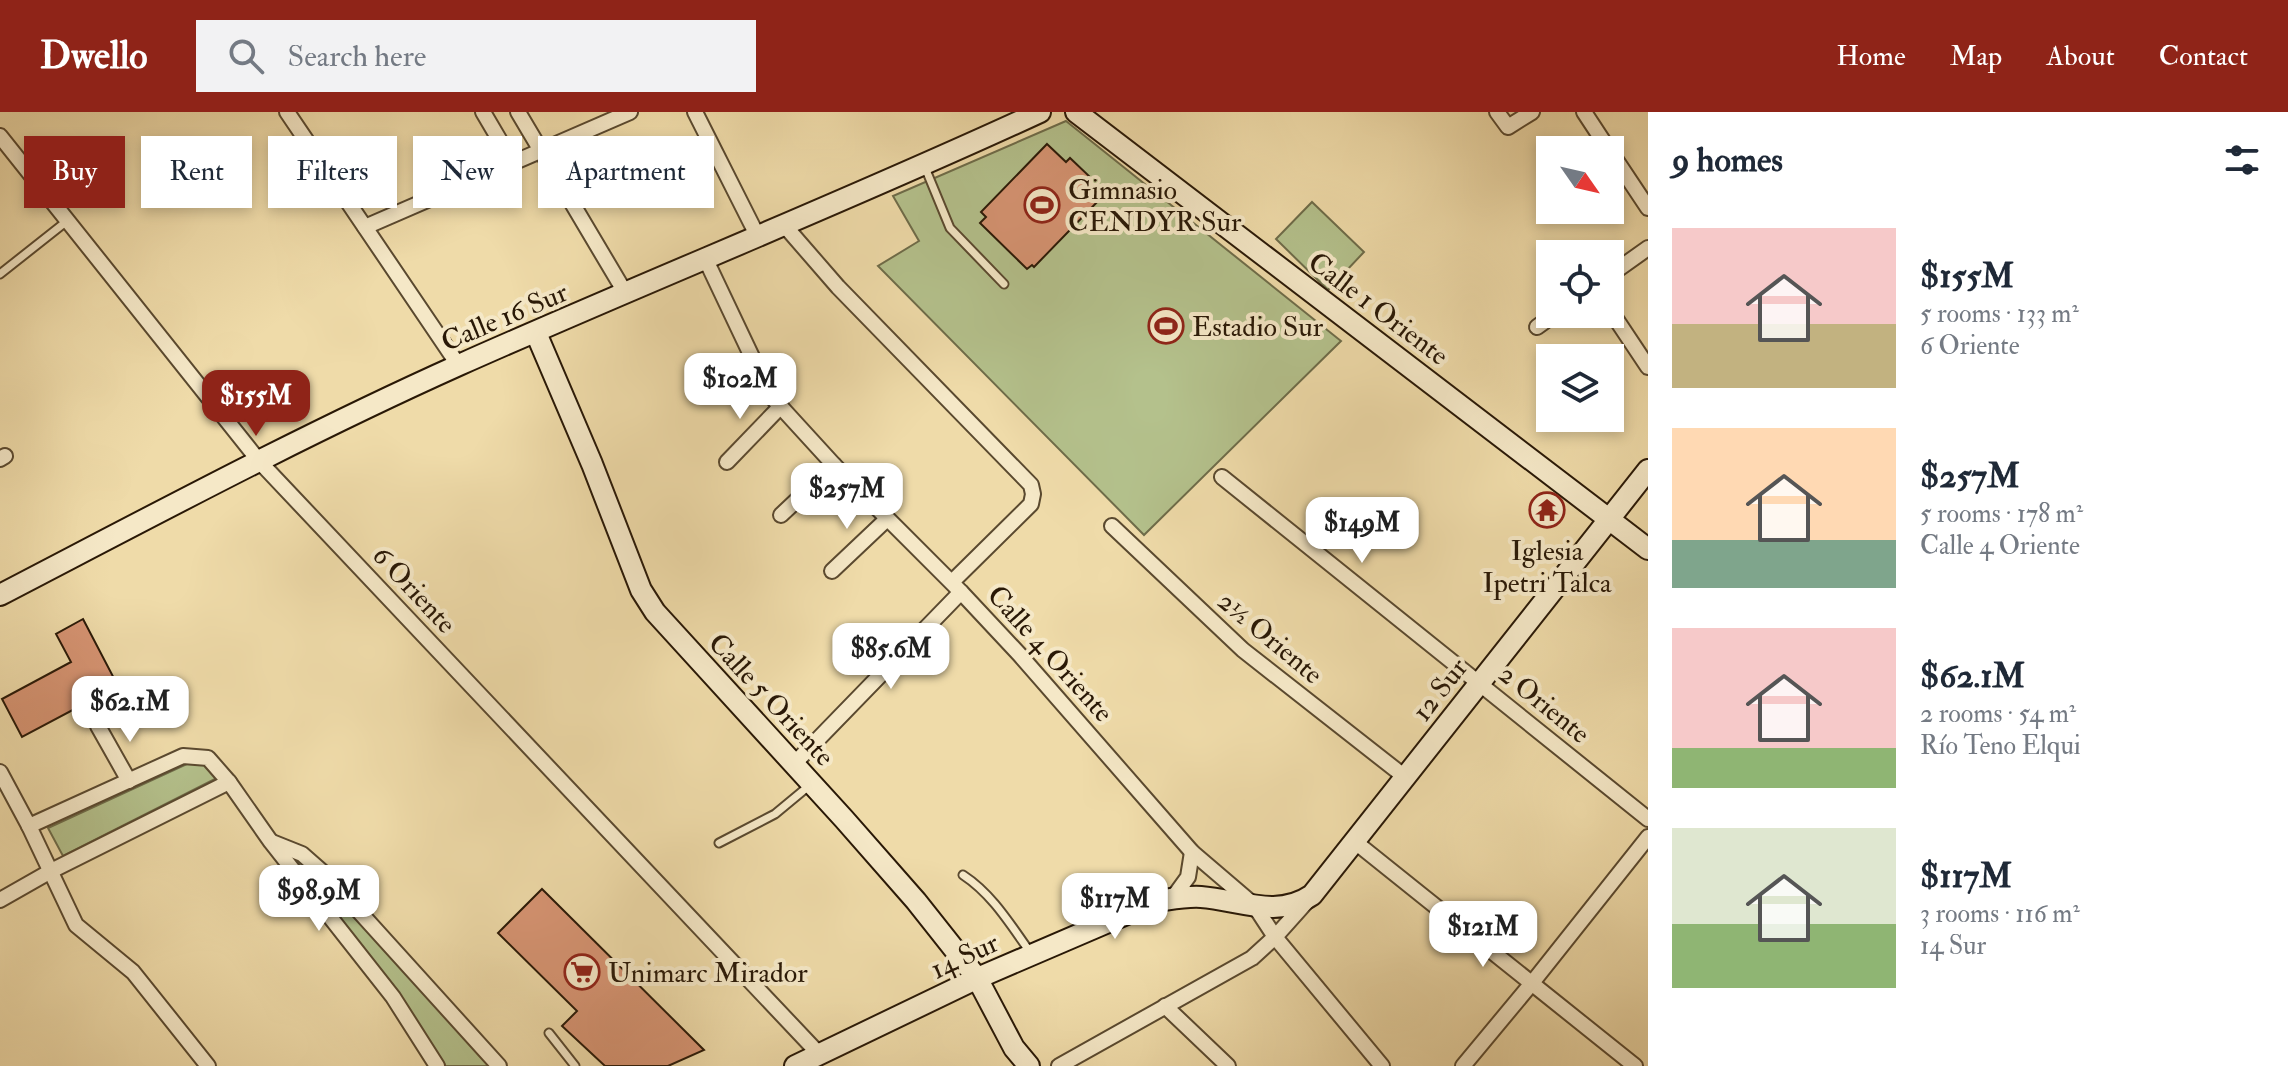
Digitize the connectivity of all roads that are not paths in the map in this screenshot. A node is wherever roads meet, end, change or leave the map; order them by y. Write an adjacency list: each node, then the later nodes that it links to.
1 (287, 112): 23 (street)
2 (483, 112): 12 (street)
3 (518, 112): 15 (street)
4 (630, 112): 13 (street)
5 (695, 112): 24 (street)
6 (1040, 112): 16 (main road, Calle 16 Sur)
7 (1076, 112): 42 (main road, Calle 1 Oriente)
8 (1497, 112): 9 (street)
9 (1532, 112)
10 (1584, 112): 14 (street)
11 (0, 136): 21 (street, 6 Oriente)
12 (497, 136)
13 (575, 136)
14 (1600, 136)
15 (538, 146)
16 (924, 165): 22 (main road, Calle 16 Sur); 29 (lane)
17 (1624, 172): 20 (street)
18 (413, 206): 23 (street)
19 (575, 208): 30 (street)
20 (1648, 208)
21 (67, 221): 28 (lane); 36 (street, 6 Oriente)
22 (785, 226): 24 (main road, Calle 16 Sur); 47 (street)
23 (365, 227): 33 (street)
24 (758, 237): 26 (main road, Calle 16 Sur)
25 (1648, 248): 27 (street)
26 (706, 260): 30 (main road, Calle 16 Sur); 35 (street, Calle 4 Oriente)
27 (1624, 265)
28 (0, 274)
29 (1004, 284)
30 (626, 294): 32 (main road, Calle 16 Sur)
31 (1622, 328): 34 (street)
32 (536, 333): 33 (main road, Calle 16 Sur); 51 (main road, Calle 5 Oriente)
33 (459, 366): 36 (main road, Calle 16 Sur)
34 (1648, 367)
35 (781, 406): 37 (street); 38 (street, Calle 4 Oriente)
36 (259, 461): 48 (main road, Calle 16 Sur); 76 (street, 6 Oriente)
37 (727, 462)
38 (834, 465): 41 (street); 43 (street, Calle 4 Oriente)
39 (1648, 470): 42 (main road, 12 Sur)
40 (1222, 477): 49 (street, 2 Oriente)
41 (781, 515)
42 (1610, 518): 45 (main road, Calle 1 Oriente); 49 (main road, 12 Sur)
43 (887, 519): 46 (street); 47 (street, Calle 4 Oriente)
44 (1112, 526): 53 (street, 2½ Oriente)
45 (1648, 549)
46 (832, 571)
47 (956, 587): 51 (street); 63 (street, Calle 4 Oriente)
48 (0, 595)
49 (1479, 683): 53 (main road, 12 Sur); 57 (street, 2 Oriente)
50 (98, 726): 54 (street)
51 (794, 764): 56 (main road, Calle 5 Oriente)
52 (0, 772): 58 (street)
53 (1405, 777): 60 (main road, 12 Sur)
54 (129, 781): 55 (street); 58 (street)
55 (229, 782): 61 (street); 64 (street)
56 (812, 784): 62 (lane); 72 (main road, Calle 5 Oriente)
57 (1648, 819)
58 (29, 826): 64 (street)
59 (1648, 837): 73 (street)
60 (1354, 841): 66 (main road, 12 Sur); 73 (street)
61 (271, 842): 78 (street); 79 (street)
62 (719, 843)
63 (1192, 852): 67 (street); 69 (street, Calle 4 Oriente)
64 (51, 871): 68 (street); 77 (street)
65 (963, 875): 71 (lane)
66 (1312, 895): 69 (main road); 70 (street)
67 (1172, 899): 69 (main road, 14 Sur); 71 (main road, 14 Sur)
68 (0, 900)
69 (1254, 905): 70 (street, Calle 4 Oriente)
70 (1275, 937): 74 (street); 85 (street, Calle 4 Oriente)
71 (1031, 954): 72 (main road, 14 Sur)
72 (977, 978): 76 (main road, 14 Sur); 82 (main road, Calle 5 Oriente)
73 (1532, 983): 86 (street); 87 (street)
74 (1165, 1006): 83 (street); 84 (street)
75 (549, 1033): 80 (lane)
76 (820, 1055): 81 (main road, 14 Sur)
77 (208, 1066)
78 (437, 1066)
79 (499, 1066)
80 (575, 1066)
81 (795, 1066)
82 (1029, 1066)
83 (1059, 1066)
84 (1228, 1066)
85 (1382, 1066)
86 (1463, 1066)
87 (1635, 1066)

